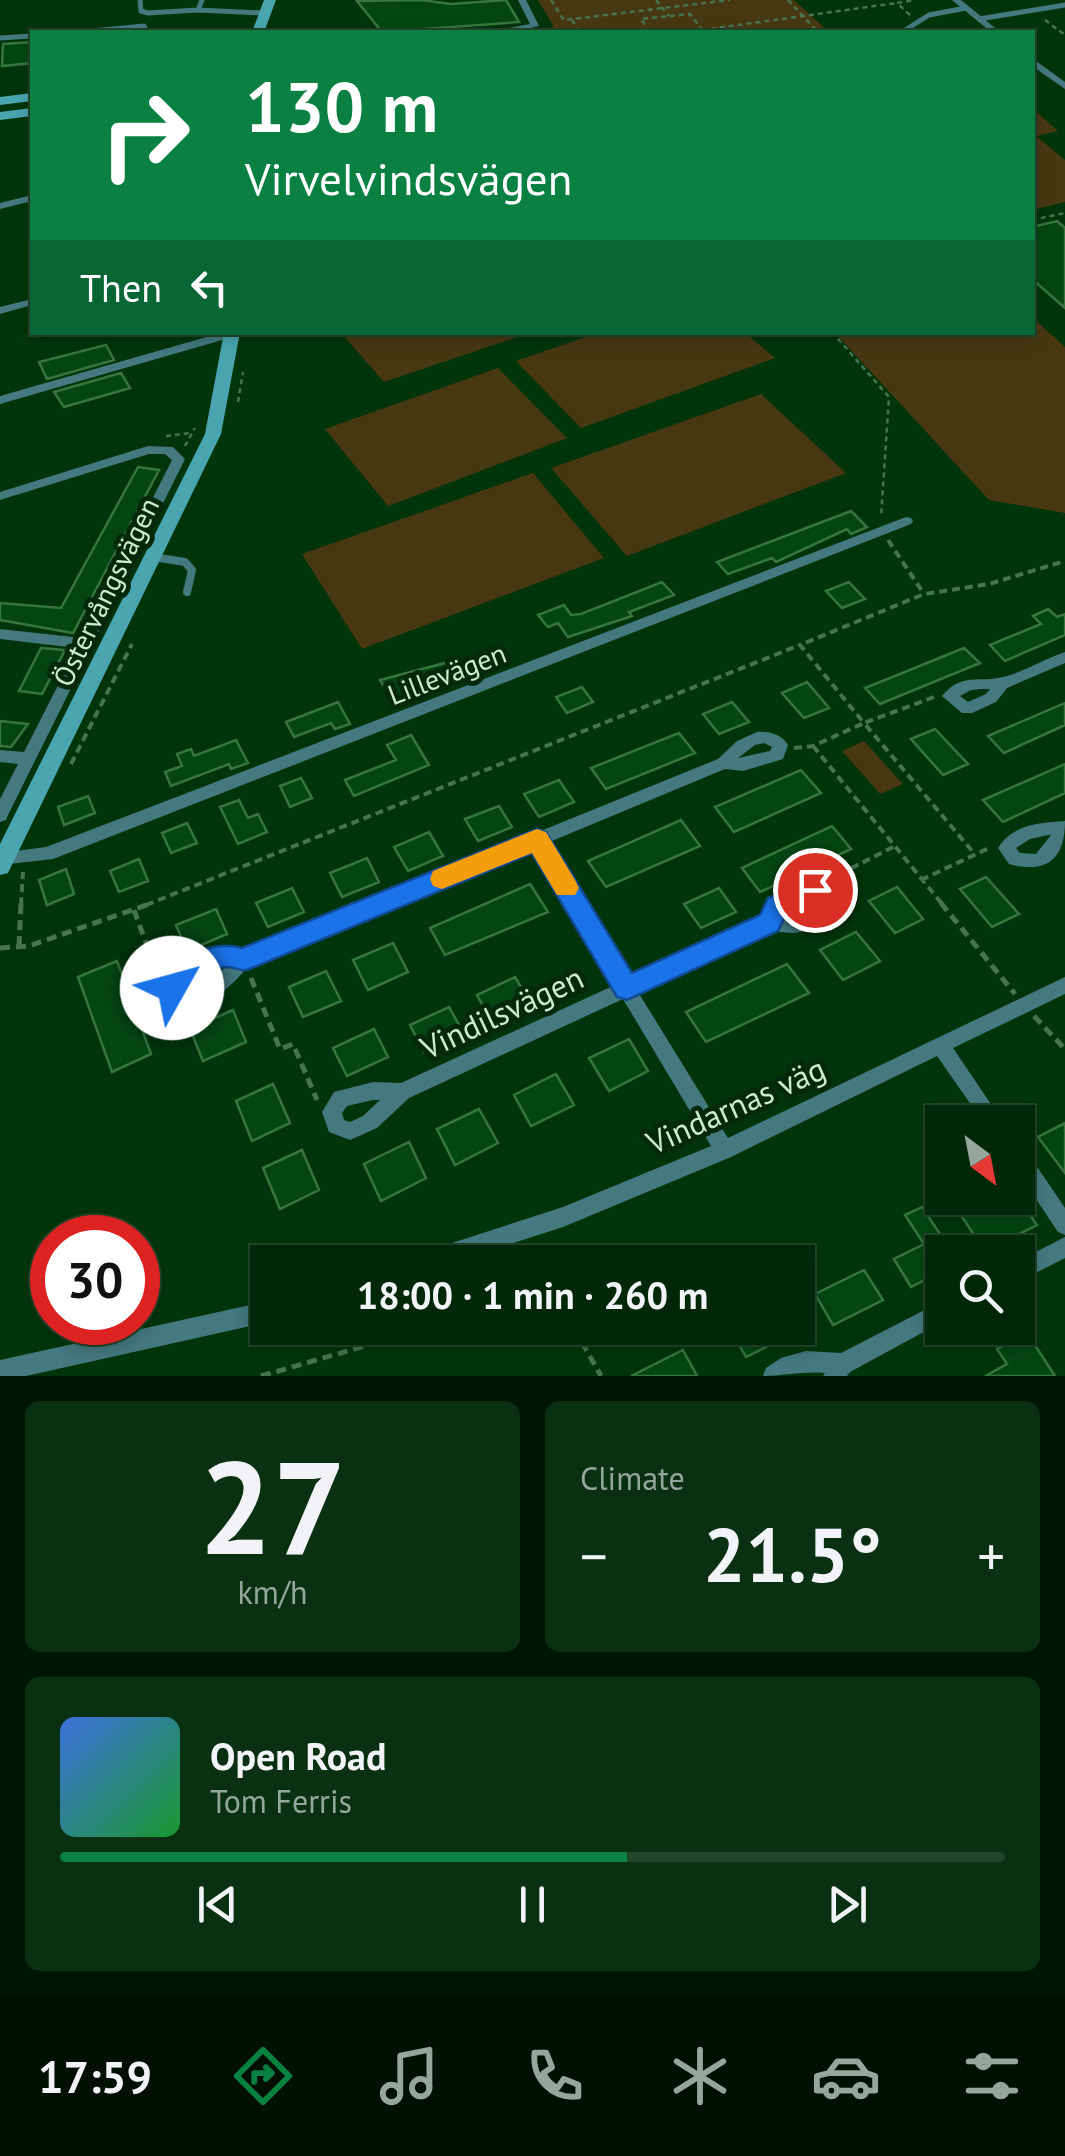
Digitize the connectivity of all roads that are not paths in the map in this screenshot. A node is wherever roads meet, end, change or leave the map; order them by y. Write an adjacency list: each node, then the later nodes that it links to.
1 (140, 0): 10 (lane)
2 (162, 0): 10 (lane)
3 (202, 0): 9 (lane)
4 (270, 0): 11 (street)
5 (522, 0): 16 (street)
6 (956, 0): 8 (street)
7 (1065, 5): 12 (lane)
8 (966, 8): 12 (street); 17 (lane)
9 (198, 10): 10 (lane); 11 (lane)
10 (163, 12)
11 (264, 13): 15 (street)
12 (979, 19): 18 (street)
13 (103, 30): 14 (lane)
14 (146, 30)
15 (259, 30)
16 (518, 30)
17 (905, 30)
18 (993, 30)
19 (30, 36): 20 (lane)
20 (0, 38)
21 (1035, 63): 22 (street)
22 (1065, 86)
23 (30, 97): 24 (street)
24 (0, 101)
25 (30, 112): 26 (street)
26 (0, 116)
27 (30, 198): 28 (street)
28 (0, 206)
29 (30, 302): 30 (street)
30 (0, 310)
31 (225, 335): 33 (street)
32 (232, 335): 36 (street, Östervångsvägen)
33 (0, 400)
34 (0, 496): 39 (street)
35 (906, 521): 48 (street, Lillevägen)
36 (153, 557): 37 (lane); 48 (street, Östervångsvägen)
37 (187, 592)
38 (0, 634): 39 (street)
39 (85, 644): 44 (street)
40 (1065, 657): 41 (street)
41 (1002, 684): 41 (street)
42 (780, 745): 47 (street)
43 (0, 756): 44 (street)
44 (28, 759): 45 (street)
45 (0, 815)
46 (1065, 829): 46 (street)
47 (537, 840): 50 (street); 52 (street)
48 (2, 863)
49 (769, 923): 49 (street); 52 (street, Vindilsvägen)
50 (243, 960): 50 (street)
51 (1065, 985): 53 (street, Vindarnas väg)
52 (627, 988): 54 (street, Vindilsvägen); 56 (street)
53 (942, 1046): 55 (street); 56 (street, Vindarnas väg)
54 (402, 1092): 54 (street, Vindilsvägen)
55 (982, 1105)
56 (724, 1150): 59 (street, Vindarnas väg)
57 (1035, 1181): 58 (street)
58 (1065, 1225)
59 (477, 1245)
60 (1065, 1247): 61 (street)
61 (1035, 1263)
62 (250, 1314): 65 (street)
63 (925, 1321): 64 (street)
64 (838, 1370): 66 (street)
65 (0, 1371)
66 (774, 1376)

